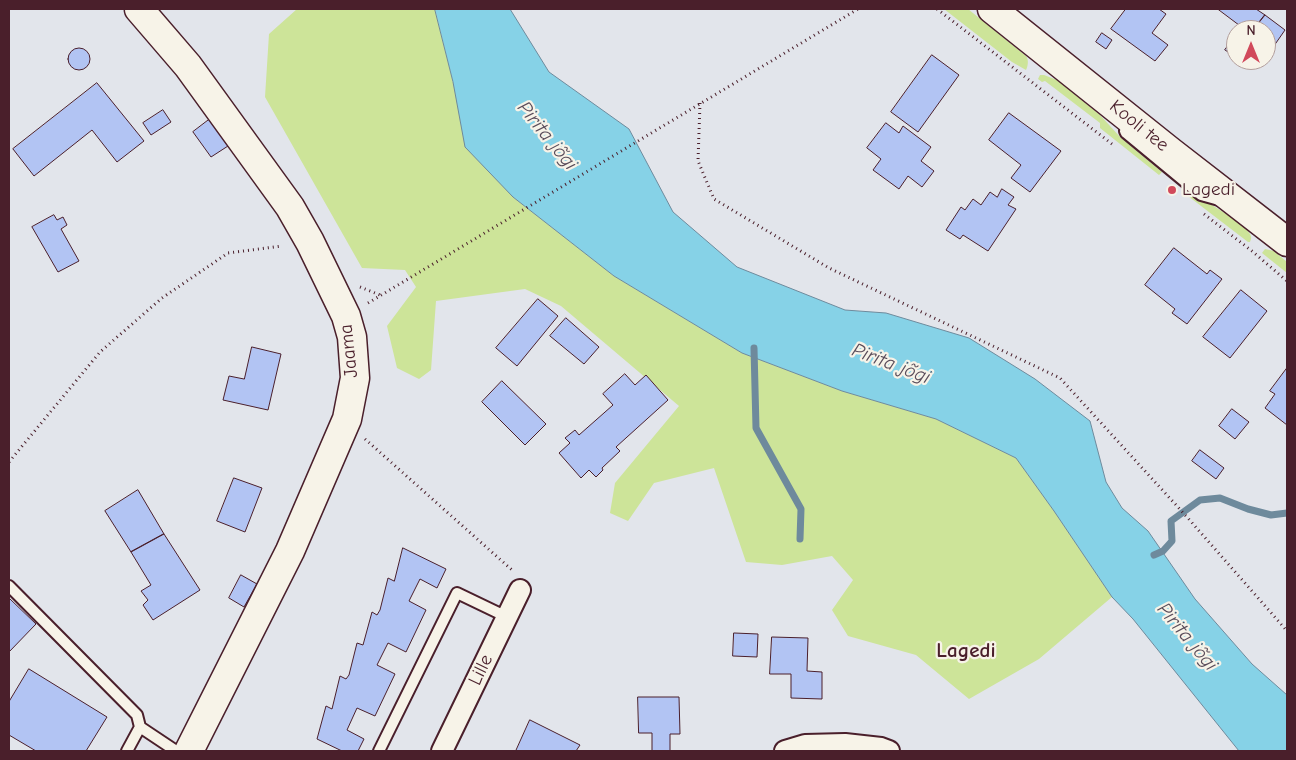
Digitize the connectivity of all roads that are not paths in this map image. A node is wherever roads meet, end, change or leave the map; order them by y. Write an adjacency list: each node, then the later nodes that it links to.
1 (139, 9): 10 (street, Jaama)
2 (1011, 20): 3 (street, Kooli tee)
3 (1287, 242)
4 (9, 586): 7 (lane)
5 (520, 590): 6 (street, Lille)
6 (507, 617): 11 (lane); 12 (street, Lille)
7 (140, 727): 8 (lane); 9 (lane)
8 (127, 751)
9 (176, 751)
10 (189, 751)
11 (379, 751)
12 (442, 751)
13 (786, 751): 14 (street)
14 (889, 751)

